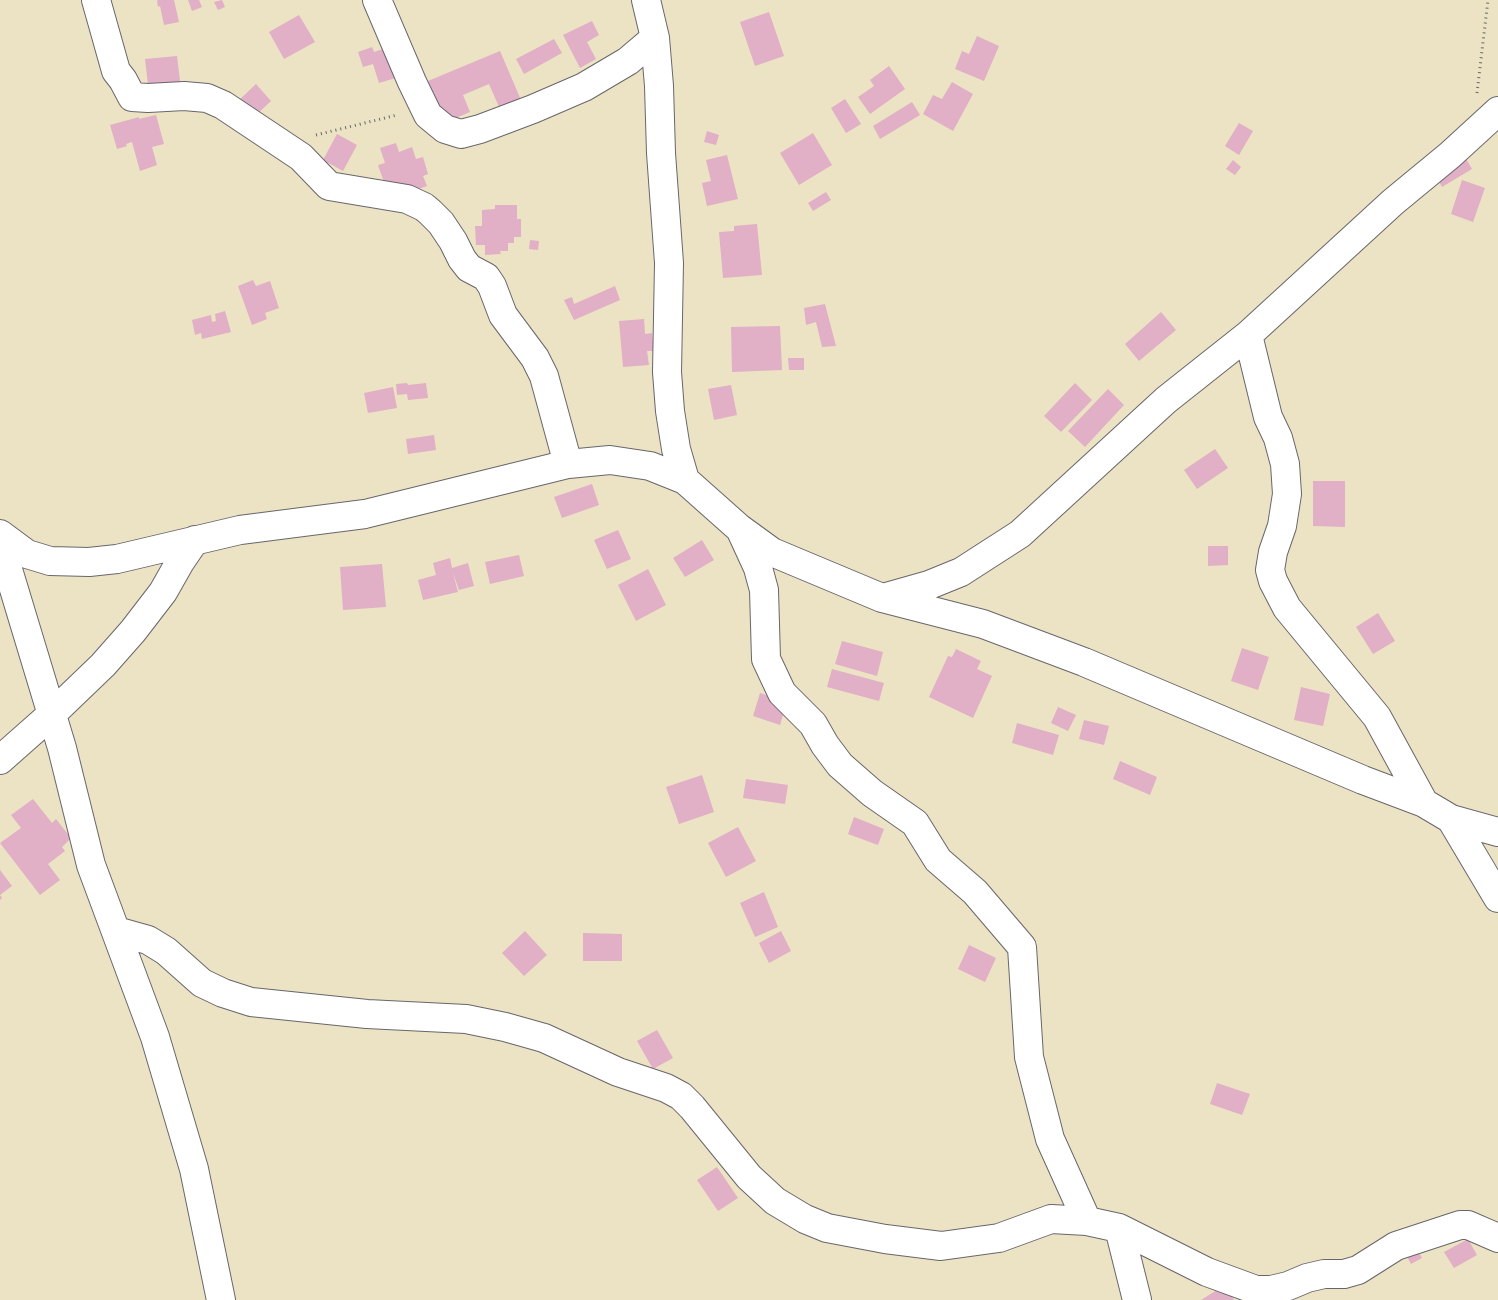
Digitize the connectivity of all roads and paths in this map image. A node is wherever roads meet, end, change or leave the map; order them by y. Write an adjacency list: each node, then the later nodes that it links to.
1 (96, 0): 9 (street)
2 (377, 0): 7 (street)
3 (646, 0): 5 (street)
4 (1488, 0): 8 (path)
5 (655, 38): 7 (street); 12 (street)
6 (1498, 111): 8 (street)
7 (428, 115): 9 (path)
8 (1473, 133): 10 (street)
9 (279, 142): 11 (street)
10 (1248, 335): 17 (street); 20 (street)
11 (568, 464): 12 (street); 15 (street)
12 (685, 480): 13 (street)
13 (740, 528): 17 (street); 25 (street)
14 (0, 534): 15 (street)
15 (195, 540): 18 (street)
16 (0, 543): 18 (street)
17 (882, 598): 20 (street)
18 (52, 714): 19 (street); 24 (street)
19 (0, 760)
20 (1424, 803): 21 (street)
21 (1451, 819): 22 (street); 23 (street)
22 (1498, 832)
23 (1498, 898)
24 (116, 931): 25 (street); 29 (street)
25 (1087, 1221): 26 (street)
26 (1119, 1228): 28 (street); 30 (street)
27 (1498, 1238): 28 (street)
28 (1242, 1292)
29 (221, 1300)
30 (1137, 1300)

